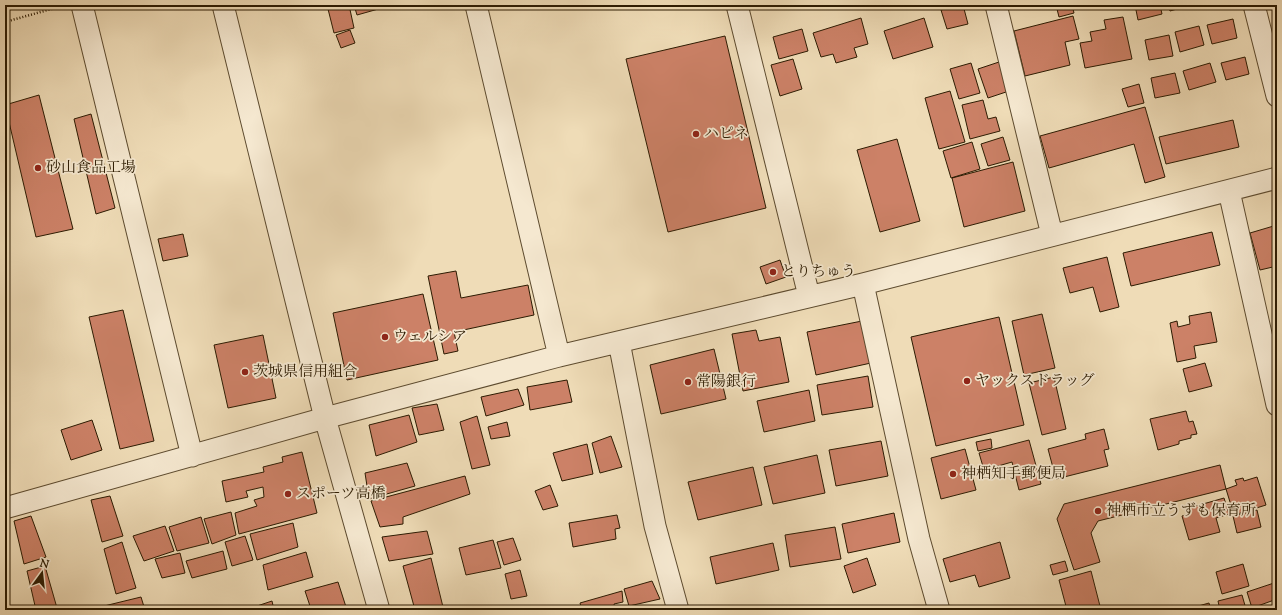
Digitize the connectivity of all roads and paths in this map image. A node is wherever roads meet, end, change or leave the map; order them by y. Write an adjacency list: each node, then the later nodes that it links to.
1 (66, 5): 8 (path)
2 (82, 5): 19 (street)
3 (223, 5): 18 (street)
4 (476, 5): 16 (street)
5 (737, 5): 14 (street)
6 (996, 5): 12 (street)
7 (1254, 5): 9 (street)
8 (5, 22)
9 (1277, 96)
10 (1277, 178): 11 (street)
11 (1229, 191): 12 (street); 17 (street)
12 (1052, 235): 13 (street)
13 (863, 284): 14 (street); 23 (street)
14 (810, 296): 15 (street)
15 (619, 342): 16 (street); 22 (street)
16 (559, 356): 18 (street)
17 (1277, 405)
18 (325, 418): 19 (street); 21 (street)
19 (192, 456): 20 (street)
20 (5, 508)
21 (379, 610)
22 (678, 610)
23 (939, 610)

